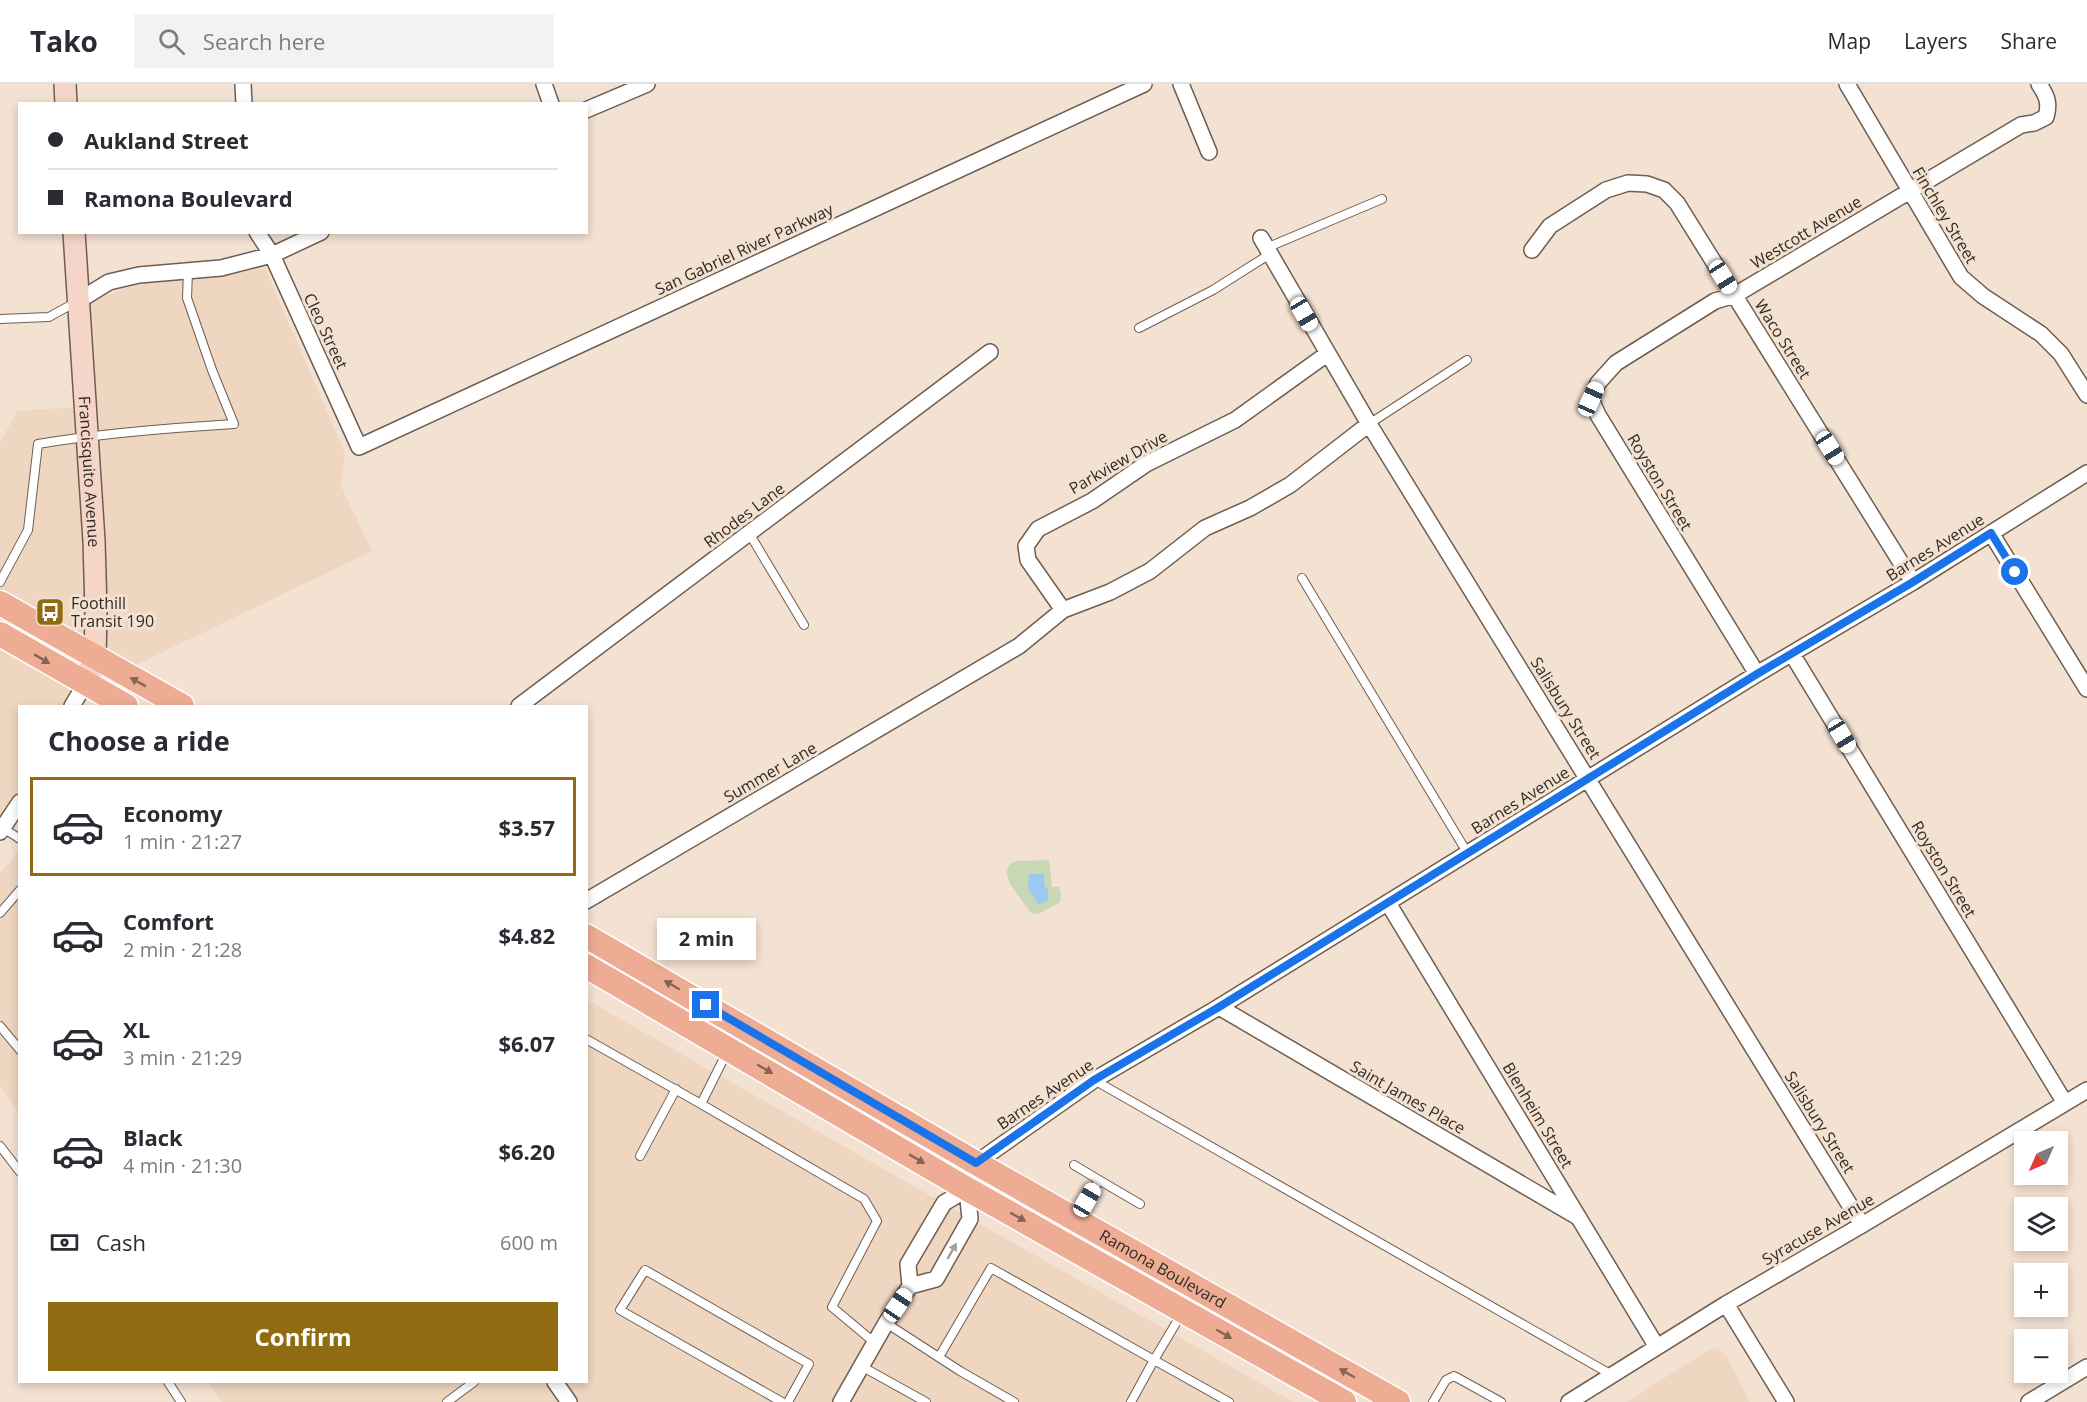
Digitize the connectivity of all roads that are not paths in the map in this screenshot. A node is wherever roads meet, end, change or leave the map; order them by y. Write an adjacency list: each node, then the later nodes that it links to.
1 (65, 84): 9 (street)
2 (243, 84): 10 (street)
3 (544, 84): 11 (street)
4 (647, 84): 12 (street)
5 (1144, 84): 34 (street, San Gabriel River Parkway)
6 (1181, 84): 13 (street)
7 (1847, 84): 14 (street, Finchley Street)
8 (2039, 84): 14 (street, Westcott Avenue)
9 (66, 102)
10 (244, 102)
11 (550, 102)
12 (588, 109)
13 (1209, 152)
14 (1909, 191): 23 (street, Westcott Avenue); 30 (street, Finchley Street)
15 (1382, 199): 19 (lane)
16 (74, 234): 24 (street, Francisquito Avenue)
17 (257, 234): 21 (street, Cleo Street)
18 (317, 234): 21 (street)
19 (1266, 247): 26 (lane); 28 (street, Salisbury Street)
20 (1532, 250): 23 (street, Waco Street)
21 (272, 255): 22 (street); 34 (street, Cleo Street)
22 (188, 271): 24 (street); 33 (lane)
23 (1735, 295): 31 (street, Westcott Avenue); 40 (street, Waco Street)
24 (78, 301): 25 (lane); 33 (street, Francisquito Avenue)
25 (0, 319)
26 (1139, 328)
27 (990, 352): 36 (street, Rhodes Lane)
28 (1327, 354): 32 (street, Salisbury Street); 42 (street, Parkview Drive)
29 (1467, 360): 32 (lane)
30 (2087, 394)
31 (1591, 399): 47 (street, Royston Street)
32 (1369, 424): 42 (street); 54 (street, Salisbury Street)
33 (87, 435): 39 (lane); 46 (street, Francisquito Avenue)
34 (359, 447)
35 (2087, 473): 37 (street, Barnes Avenue)
36 (749, 533): 43 (lane); 53 (street, Rhodes Lane)
37 (1991, 533): 40 (street, Barnes Avenue); 49 (street)
38 (1302, 578): 58 (lane)
39 (0, 582)
40 (1913, 582): 45 (street, Barnes Avenue)
41 (0, 603): 46 (main road)
42 (1063, 610): 60 (street, Summer Lane)
43 (804, 625)
44 (0, 634): 48 (main road, one-way to 48)
45 (1792, 654): 47 (street, Barnes Avenue); 73 (street, Royston Street)
46 (95, 658): 48 (street, Francisquito Avenue); 52 (main road, one-way to 46)
47 (1757, 674): 54 (street, Barnes Avenue)
48 (85, 684): 50 (street, Francisquito Avenue); 51 (main road)
49 (2087, 690)
50 (73, 705)
51 (124, 705)
52 (180, 705)
53 (520, 705)
54 (1589, 779): 58 (street, Barnes Avenue); 85 (street, Salisbury Street)
55 (18, 805): 56 (street)
56 (2, 830): 57 (lane)
57 (18, 838)
58 (1468, 854): 61 (street, Barnes Avenue)
59 (18, 892): 62 (lane)
60 (588, 900)
61 (1388, 903): 65 (street, Barnes Avenue); 83 (street, Blenheim Street)
62 (0, 913)
63 (588, 937): 77 (main road, Ramona Boulevard, one-way to 63)
64 (588, 967): 69 (main road, Ramona Boulevard)
65 (1219, 1007): 70 (street, Barnes Avenue); 83 (street, Saint James Place)
66 (0, 1026): 68 (lane)
67 (588, 1040): 71 (lane)
68 (18, 1048)
69 (729, 1048): 74 (lane); 81 (main road, Ramona Boulevard, one-way to 81)
70 (1094, 1080): 77 (street, Barnes Avenue); 96 (lane)
71 (676, 1089): 74 (lane); 76 (lane)
72 (2087, 1090): 73 (street, Syracuse Avenue)
73 (2065, 1103): 85 (street, Syracuse Avenue)
74 (701, 1104): 90 (lane)
75 (0, 1146): 79 (lane)
76 (640, 1156)
77 (976, 1163): 81 (street); 84 (main road, Ramona Boulevard)
78 (1074, 1165): 80 (lane)
79 (18, 1169)
80 (1099, 1180): 82 (lane); 84 (lane)
81 (967, 1189): 86 (street); 86 (street, one-way to 81); 88 (main road, Ramona Boulevard, one-way to 88)
82 (1140, 1204)
83 (1579, 1217): 91 (street, Blenheim Street)
84 (1076, 1220): 112 (main road, Ramona Boulevard, one-way to 84)
85 (1862, 1225): 87 (street, Syracuse Avenue)
86 (910, 1286): 89 (street)
87 (1726, 1304): 91 (street, Syracuse Avenue); 116 (street)
88 (1184, 1311): 93 (lane); 111 (main road, Ramona Boulevard, one-way to 111)
89 (886, 1323): 90 (street); 92 (lane)
90 (875, 1343): 94 (street)
91 (1657, 1347): 96 (street, Syracuse Avenue)
92 (939, 1357): 93 (lane); 108 (lane)
93 (1154, 1360): 109 (lane); 110 (lane)
94 (861, 1366): 100 (lane); 106 (street)
95 (2087, 1367): 117 (street)
96 (1613, 1376): 115 (street, Syracuse Avenue)
97 (169, 1383): 101 (lane)
98 (473, 1383): 102 (lane)
99 (556, 1383): 103 (street)
100 (910, 1398): 107 (lane)
101 (181, 1402)
102 (447, 1402)
103 (569, 1402)
104 (782, 1402): 105 (lane)
105 (788, 1402)
106 (841, 1402)
107 (926, 1402)
108 (1014, 1402)
109 (1131, 1402)
110 (1229, 1402)
111 (1344, 1402)
112 (1398, 1402)
113 (1433, 1402): 114 (lane)
114 (1501, 1402)
115 (1569, 1402)
116 (1786, 1402)
117 (2029, 1402)

